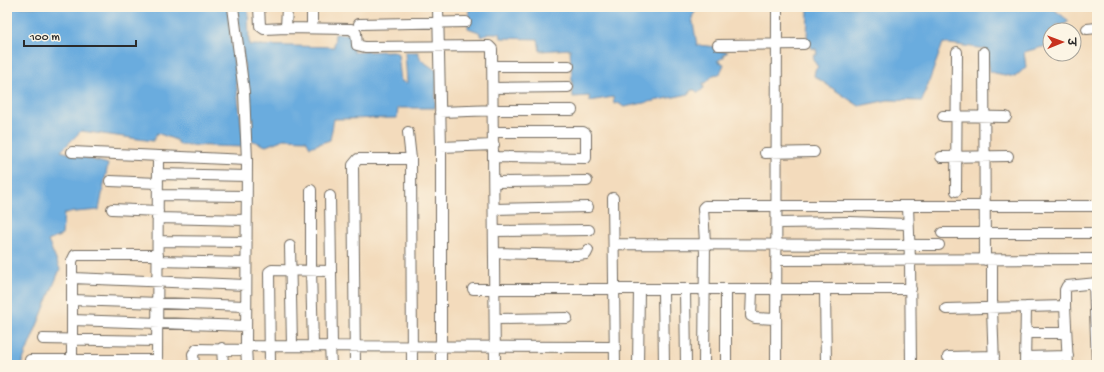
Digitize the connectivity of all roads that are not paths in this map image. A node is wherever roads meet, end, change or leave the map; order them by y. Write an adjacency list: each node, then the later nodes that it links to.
1 (233, 7): 44 (street)
2 (260, 7): 10 (street)
3 (287, 7): 10 (street)
4 (312, 7): 11 (street)
5 (438, 7): 7 (street)
6 (777, 7): 13 (street)
7 (438, 21): 8 (street); 9 (street); 14 (street)
8 (466, 22)
9 (359, 24)
10 (286, 28): 11 (street)
11 (312, 28): 14 (street)
12 (804, 44): 13 (street)
13 (776, 45): 15 (street); 36 (street)
14 (438, 46): 18 (street); 24 (street)
15 (718, 46)
16 (957, 52): 26 (street)
17 (984, 52): 27 (street)
18 (493, 66): 19 (street); 21 (street)
19 (569, 66)
20 (568, 87): 21 (street)
21 (493, 88): 22 (street)
22 (493, 110): 23 (street); 24 (street); 30 (street)
23 (572, 110)
24 (440, 112): 32 (street)
25 (943, 116): 26 (street)
26 (957, 116): 27 (street); 42 (street)
27 (984, 117): 28 (street); 38 (street)
28 (1006, 117)
29 (408, 132): 43 (street)
30 (494, 132): 31 (street); 40 (street)
31 (494, 145): 32 (street); 40 (street)
32 (441, 147): 131 (street)
33 (72, 152): 37 (street)
34 (814, 152): 36 (street)
35 (765, 153): 36 (street)
36 (778, 154): 56 (street)
37 (158, 156): 44 (street); 46 (street)
38 (984, 156): 39 (street); 42 (street); 58 (street)
39 (1008, 156)
40 (494, 157): 49 (street)
41 (941, 157): 42 (street)
42 (956, 157): 51 (street)
43 (411, 159): 129 (street); 130 (street)
44 (247, 160): 45 (street)
45 (247, 176): 46 (street); 53 (street)
46 (158, 179): 47 (street); 52 (street)
47 (110, 181)
48 (587, 181): 49 (street)
49 (494, 182): 62 (street)
50 (311, 190): 89 (street)
51 (956, 191)
52 (158, 195): 53 (street); 63 (street)
53 (246, 196): 64 (street)
54 (330, 196): 90 (street)
55 (613, 198): 75 (street)
56 (777, 206): 57 (street); 65 (street); 74 (street)
57 (908, 206): 58 (street); 66 (street)
58 (985, 206): 59 (street); 71 (street)
59 (1097, 206)
60 (588, 207): 62 (street)
61 (112, 209): 63 (street)
62 (495, 209): 68 (street)
63 (158, 215): 64 (street); 72 (street)
64 (246, 220): 73 (street)
65 (777, 223): 66 (street); 76 (street)
66 (907, 224): 77 (street)
67 (589, 230): 68 (street)
68 (495, 231): 81 (street)
69 (1097, 232): 71 (street)
70 (942, 233): 71 (street)
71 (985, 233): 86 (street)
72 (158, 241): 73 (street); 82 (street)
73 (246, 242): 87 (street)
74 (705, 243): 75 (street); 76 (street); 102 (street)
75 (615, 244): 97 (street)
76 (776, 244): 77 (street); 84 (street)
77 (910, 244): 78 (street); 85 (street)
78 (939, 245)
79 (290, 246): 88 (street)
80 (588, 250): 81 (street)
81 (495, 252): 96 (street)
82 (158, 258): 87 (street); 91 (street); 92 (street)
83 (1097, 259): 86 (street)
84 (776, 260): 85 (street); 105 (street)
85 (910, 260): 86 (street); 99 (street)
86 (988, 260): 113 (street)
87 (246, 263): 94 (street)
88 (291, 270): 89 (street); 125 (street); 126 (street)
89 (311, 270): 90 (street); 127 (street)
90 (331, 271): 128 (street)
91 (72, 278): 92 (street); 107 (street)
92 (158, 281): 94 (street); 108 (street)
93 (1095, 283): 110 (street); 161 (street)
94 (246, 285): 109 (street)
95 (472, 289): 96 (street)
96 (495, 289): 97 (street); 116 (street)
97 (615, 289): 98 (street); 133 (street)
98 (639, 289): 100 (street); 153 (street)
99 (911, 289): 106 (street); 160 (street)
100 (664, 290): 101 (street); 154 (street)
101 (685, 290): 102 (street); 155 (street)
102 (704, 290): 103 (street); 156 (street)
103 (726, 290): 104 (street); 157 (street)
104 (752, 290): 105 (street); 115 (street)
105 (776, 290): 106 (street); 115 (street)
106 (825, 290): 159 (street)
107 (72, 300): 108 (street); 117 (street)
108 (157, 304): 109 (street); 118 (street)
109 (246, 306): 119 (street)
110 (1065, 306): 111 (street); 121 (street)
111 (1026, 307): 113 (street); 120 (street)
112 (946, 309): 113 (street)
113 (992, 309): 139 (street)
114 (566, 318): 116 (street)
115 (775, 318): 158 (street)
116 (495, 319): 132 (street)
117 (72, 320): 118 (street); 123 (street)
118 (157, 322): 119 (street); 124 (street)
119 (246, 326): 135 (street)
120 (1025, 333): 121 (street); 140 (street)
121 (1066, 333): 138 (street)
122 (43, 339): 123 (street)
123 (72, 340): 124 (street); 141 (street)
124 (157, 341): 142 (street)
125 (270, 345): 126 (street); 135 (street); 146 (street)
126 (292, 346): 127 (street)
127 (314, 346): 128 (street)
128 (331, 346): 129 (street); 147 (street)
129 (354, 346): 130 (street); 148 (street)
130 (412, 346): 131 (street); 149 (street)
131 (441, 346): 132 (street); 150 (street)
132 (495, 347): 133 (street); 151 (street)
133 (614, 347): 152 (street)
134 (222, 348): 135 (street); 143 (street); 144 (street)
135 (246, 348): 145 (street)
136 (948, 357): 139 (street)
137 (30, 360): 141 (street)
138 (1068, 360): 140 (street)
139 (994, 361)
140 (1025, 361)
141 (72, 362): 142 (street)
142 (157, 363)
143 (194, 365)
144 (223, 365)
145 (247, 365)
146 (270, 365)
147 (331, 365)
148 (355, 365)
149 (412, 365)
150 (441, 365)
151 (495, 365)
152 (615, 365)
153 (638, 365)
154 (664, 365)
155 (686, 365)
156 (704, 365)
157 (726, 365)
158 (776, 365)
159 (826, 365)
160 (911, 365)
161 (1097, 365)

